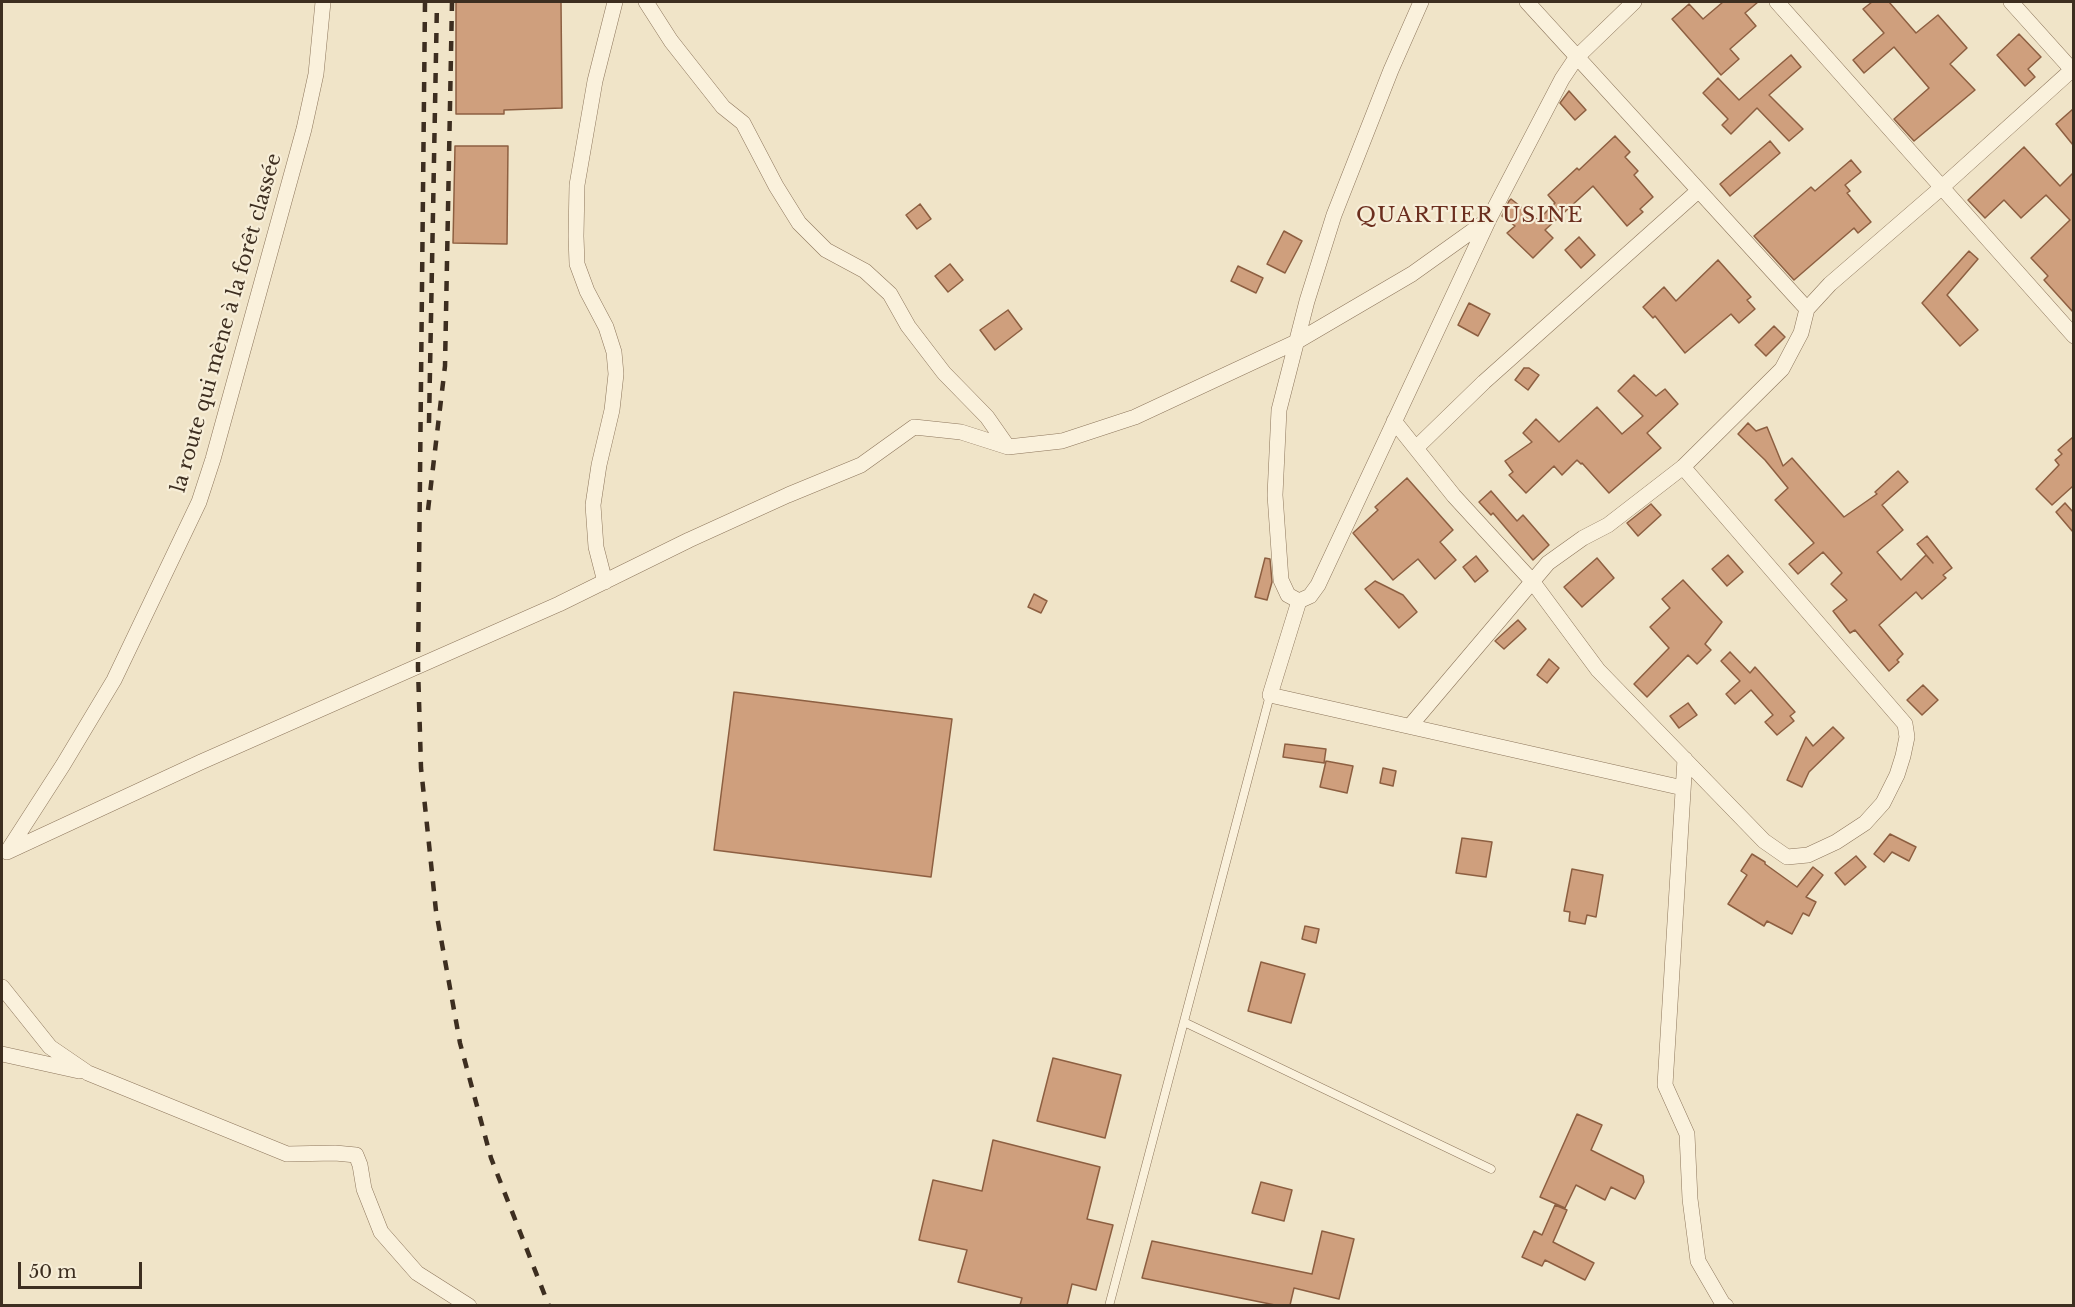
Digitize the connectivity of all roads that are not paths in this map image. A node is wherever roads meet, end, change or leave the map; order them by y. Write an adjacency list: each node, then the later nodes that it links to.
1 (323, 2): 28 (street, la route qui mène à la forêt classée)
2 (615, 2): 22 (street)
3 (646, 2): 18 (street)
4 (1421, 2): 16 (street)
5 (1527, 2): 9 (street)
6 (1634, 2): 9 (street)
7 (1777, 2): 11 (street)
8 (2011, 2): 10 (street)
9 (1576, 58): 12 (street); 13 (street)
10 (2073, 70): 11 (street)
11 (1941, 188): 14 (street); 15 (street)
12 (1698, 190): 14 (street); 19 (street)
13 (1489, 219): 16 (street); 17 (street)
14 (1807, 309): 20 (street)
15 (2073, 336)
16 (1296, 342): 18 (street); 23 (street)
17 (1394, 421): 19 (street); 23 (street)
18 (1008, 447): 22 (street)
19 (1416, 448): 21 (street)
20 (1683, 467): 21 (street); 26 (street)
21 (1532, 581): 25 (street); 26 (street)
22 (605, 582): 28 (street)
23 (1299, 601): 24 (street)
24 (1270, 695): 25 (street); 30 (lane)
25 (1410, 726): 27 (street)
26 (1685, 759): 27 (street)
27 (1683, 788): 36 (street)
28 (4, 856)
29 (2, 987): 32 (street)
30 (1184, 1022): 33 (lane); 35 (lane)
31 (2, 1054): 32 (street)
32 (88, 1073): 34 (street)
33 (1491, 1169)
34 (469, 1305)
35 (1108, 1305)
36 (1726, 1305)

